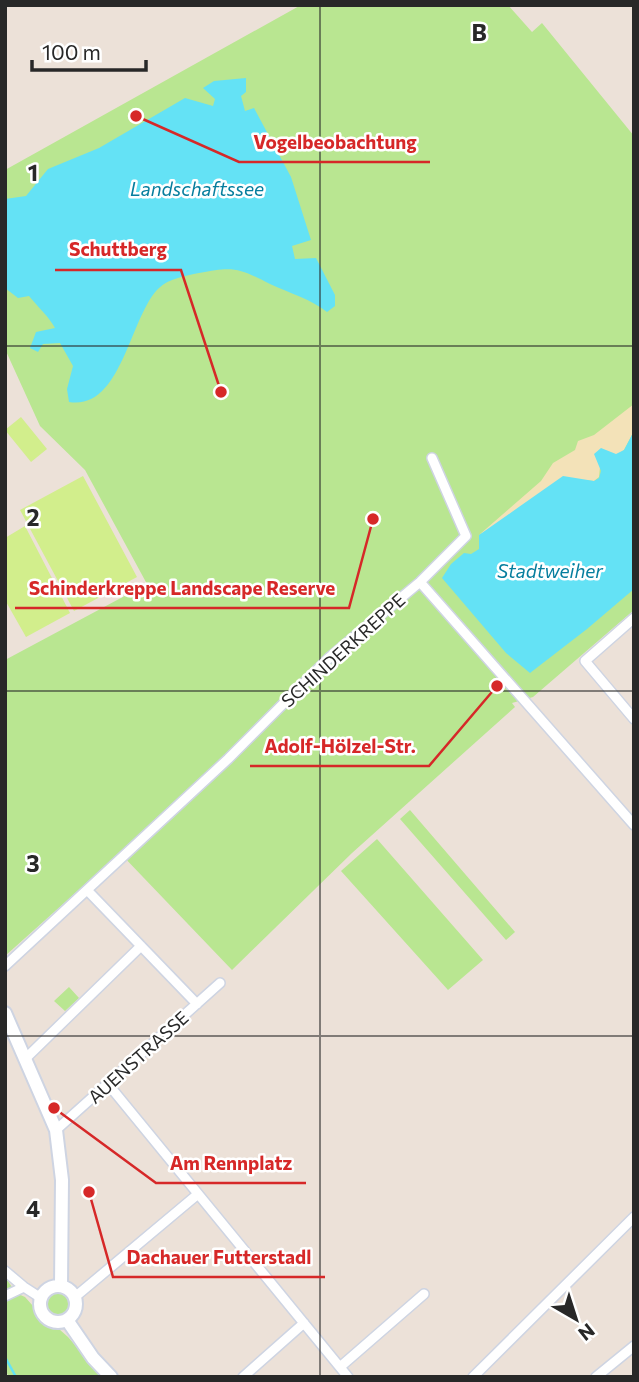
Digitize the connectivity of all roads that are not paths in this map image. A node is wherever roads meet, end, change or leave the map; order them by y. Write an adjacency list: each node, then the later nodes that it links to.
1 (432, 458): 2 (street, SCHINDERKREPPE)
2 (420, 582): 5 (street); 6 (street, SCHINDERKREPPE)
3 (634, 618): 4 (street)
4 (634, 719)
5 (634, 825)
6 (87, 890): 7 (street); 8 (street, SCHINDERKREPPE)
7 (141, 946): 10 (street); 12 (street)
8 (5, 966)
9 (220, 983): 10 (street, AUENSTRASSE)
10 (197, 1004): 13 (street, AUENSTRASSE)
11 (5, 1013): 12 (street)
12 (25, 1059): 14 (street)
13 (108, 1084): 14 (street, AUENSTRASSE); 15 (street)
14 (56, 1130): 18 (street)
15 (198, 1194): 22 (street); 25 (street)
16 (634, 1217): 31 (street)
17 (5, 1271): 19 (street)
18 (61, 1286): 22 (street); 23 (street)
19 (24, 1287): 21 (street); 23 (street)
20 (424, 1294): 27 (street)
21 (5, 1296)
22 (75, 1297): 24 (street)
23 (41, 1298): 24 (street)
24 (67, 1320): 28 (street)
25 (304, 1323): 27 (street); 29 (street)
26 (634, 1346): 32 (street)
27 (340, 1367): 30 (street)
28 (111, 1377)
29 (243, 1377)
30 (348, 1377)
31 (472, 1377)
32 (596, 1377)

